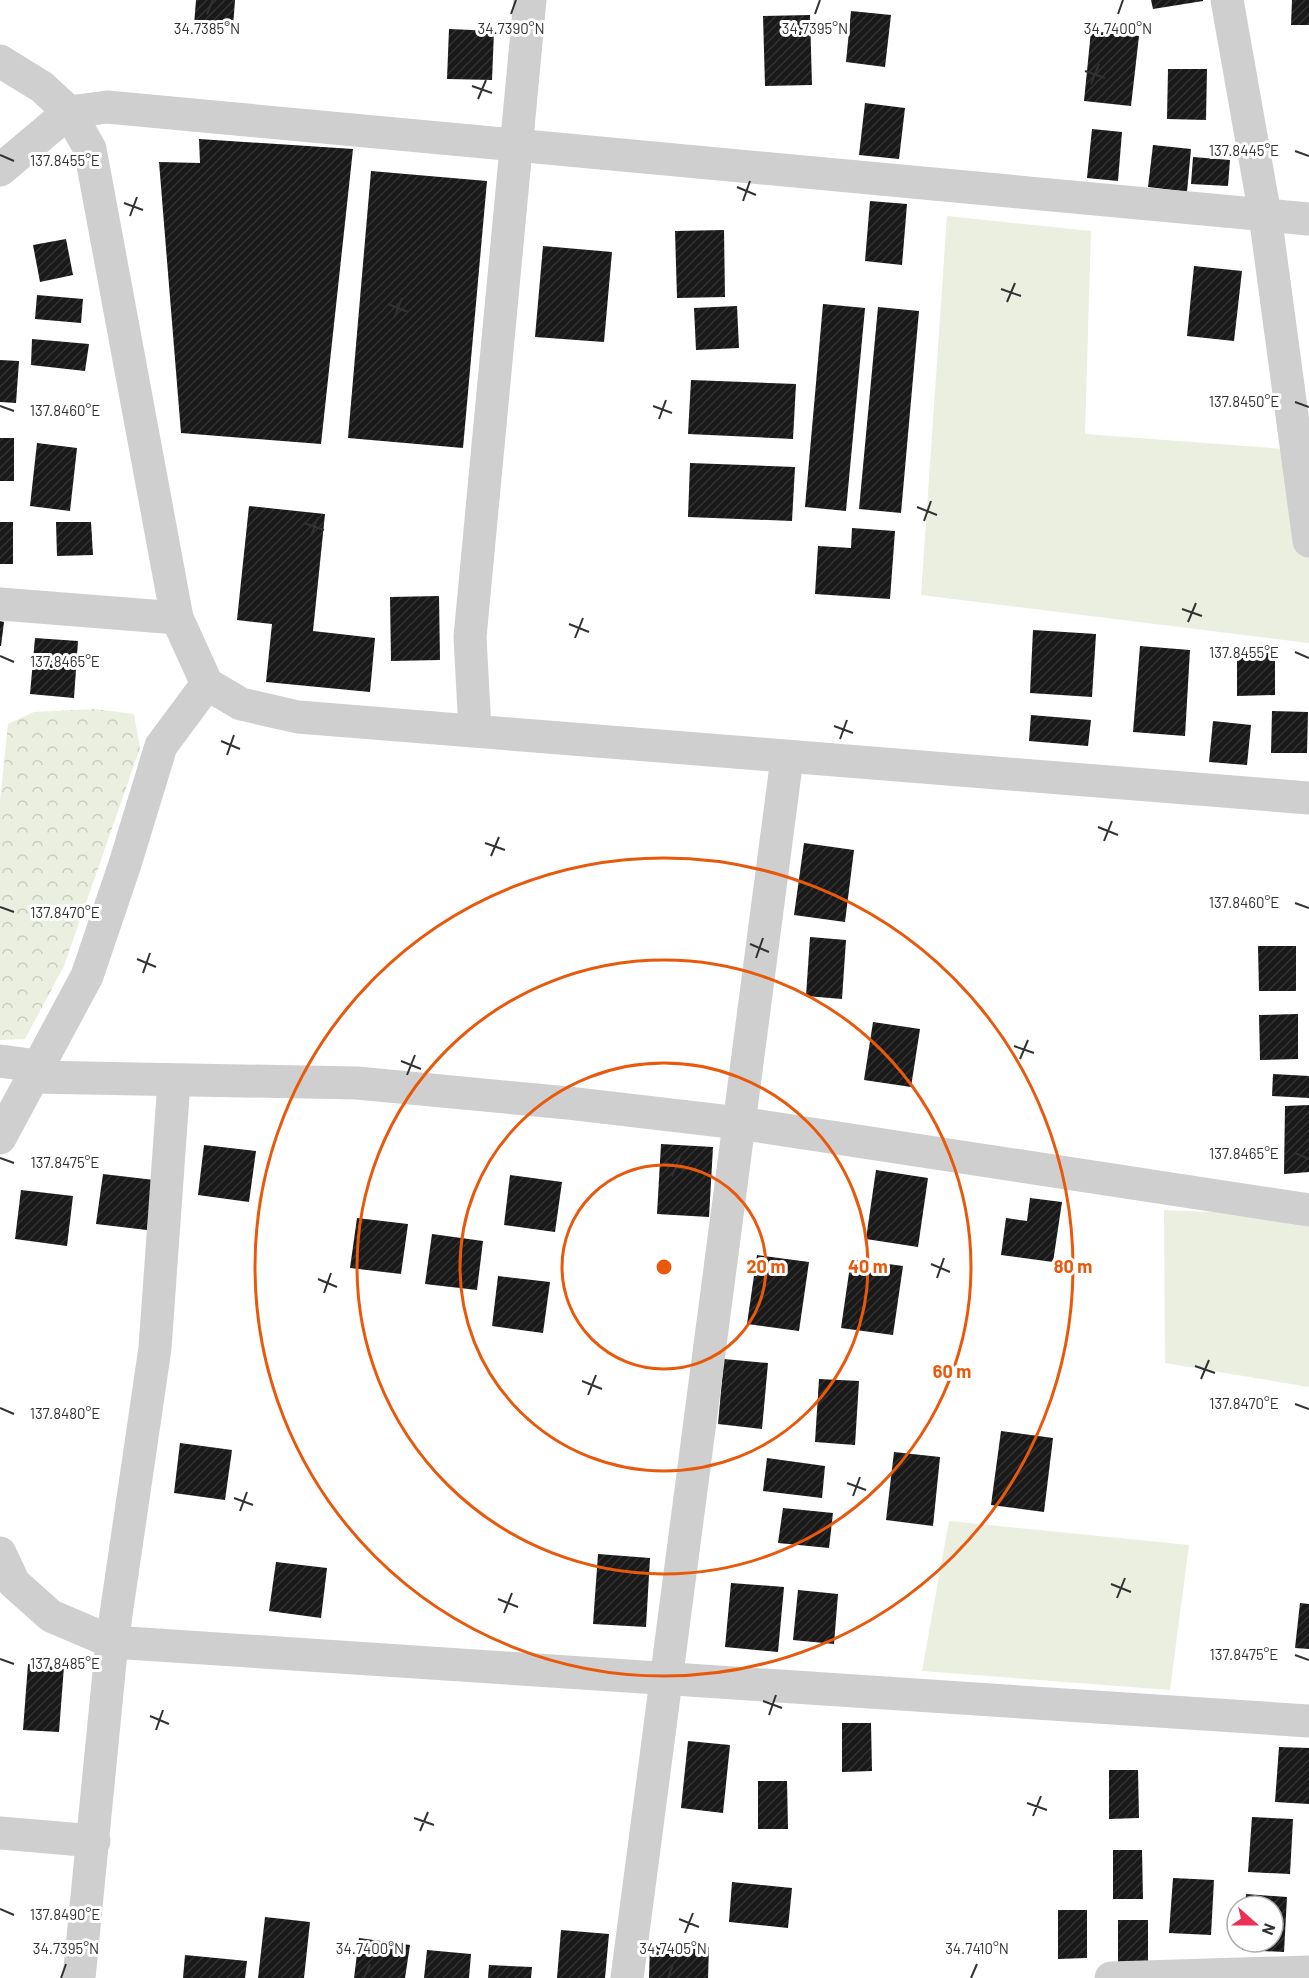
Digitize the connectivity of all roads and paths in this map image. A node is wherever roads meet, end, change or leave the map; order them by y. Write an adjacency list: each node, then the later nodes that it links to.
1 (530, 0): 5 (street)
2 (1227, 0): 7 (street)
3 (0, 61): 4 (street)
4 (69, 112): 5 (street); 6 (street); 11 (street)
5 (516, 147): 7 (street); 13 (street)
6 (0, 170)
7 (1265, 215): 8 (street); 9 (street)
8 (1309, 219)
9 (1309, 542)
10 (0, 604): 11 (street)
11 (177, 618): 12 (street)
12 (207, 684): 13 (street); 17 (street)
13 (476, 730): 14 (street)
14 (787, 758): 15 (street); 19 (street)
15 (1309, 798)
16 (0, 1061): 17 (street)
17 (35, 1072): 18 (street); 20 (street)
18 (174, 1082): 19 (street); 23 (street)
19 (739, 1123): 21 (street); 24 (street)
20 (0, 1138)
21 (1309, 1210)
22 (0, 1553): 23 (street)
23 (112, 1642): 24 (street); 27 (street)
24 (666, 1680): 25 (street); 31 (street)
25 (1309, 1721)
26 (0, 1833): 27 (street)
27 (94, 1842): 30 (street)
28 (1309, 1972): 29 (street)
29 (1222, 1976): 32 (street)
30 (79, 1978)
31 (627, 1978)
32 (1111, 1978)

